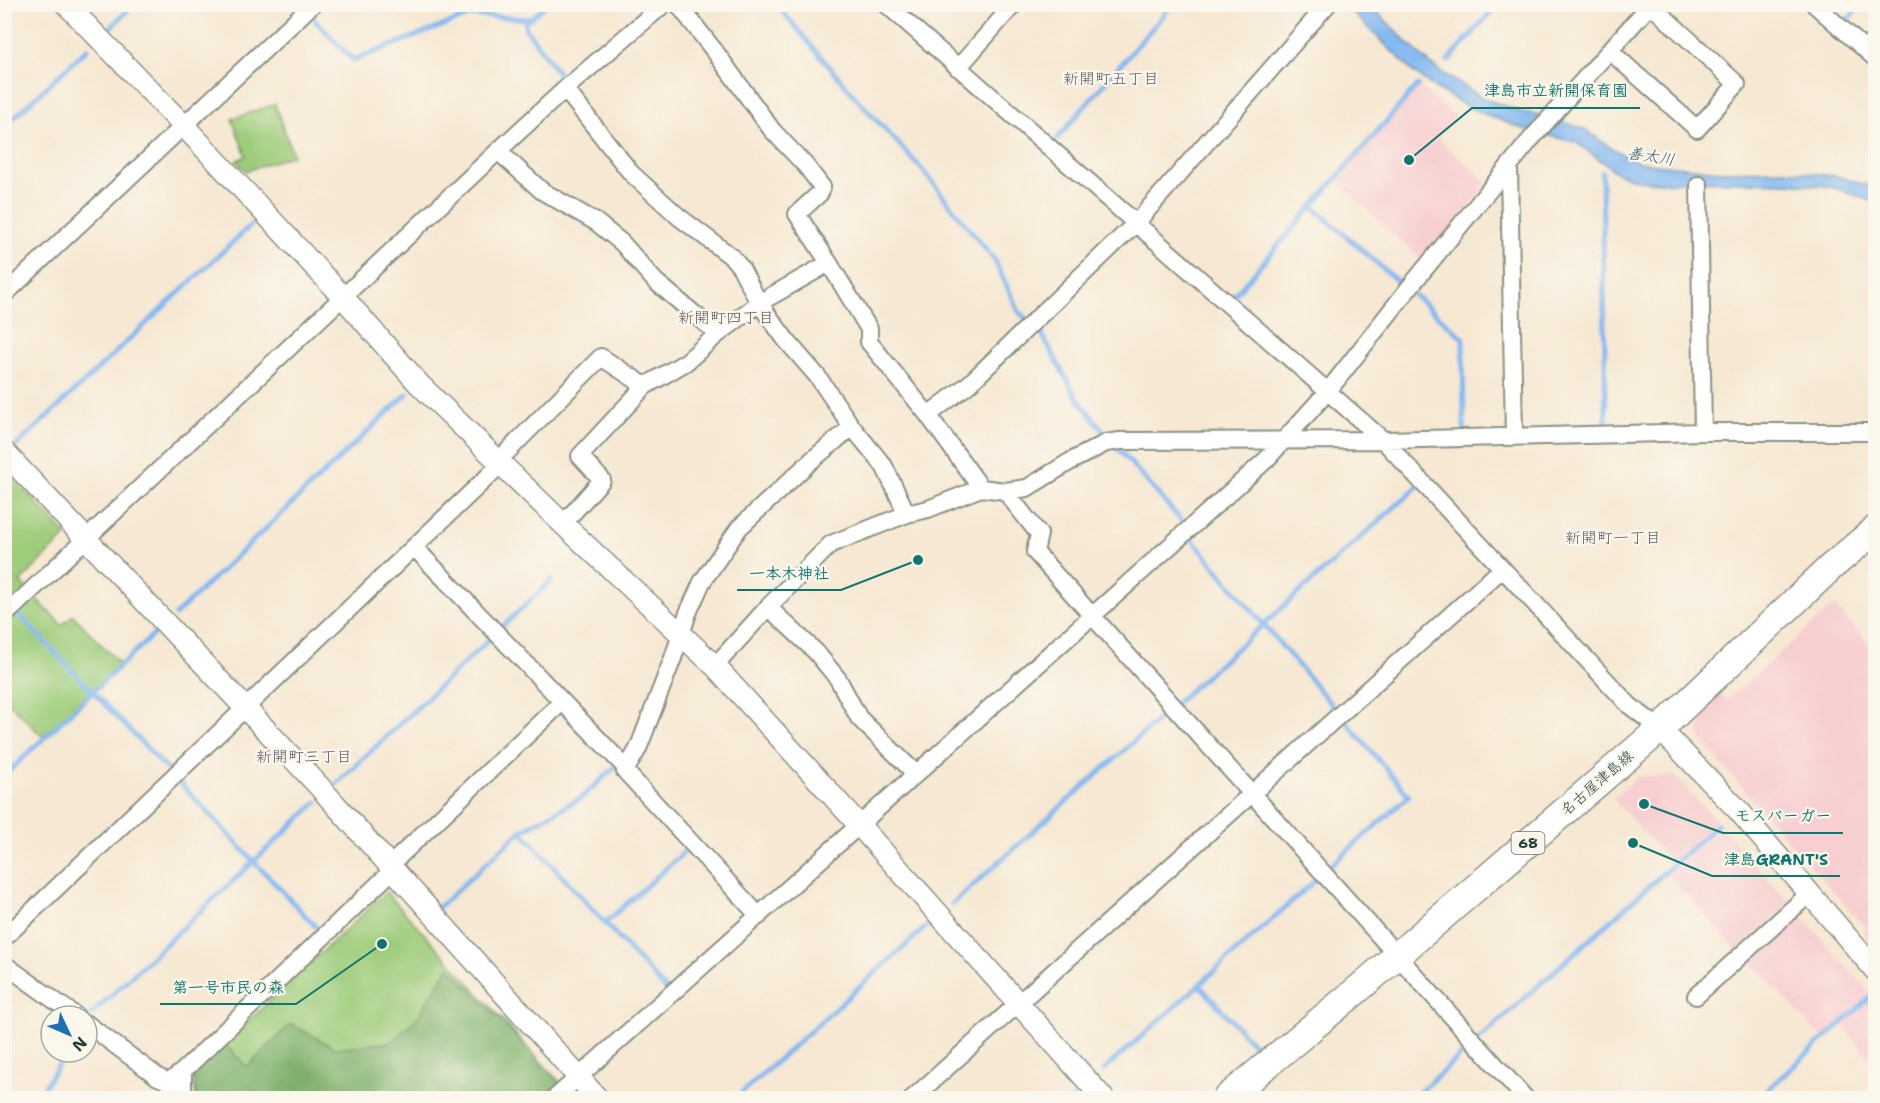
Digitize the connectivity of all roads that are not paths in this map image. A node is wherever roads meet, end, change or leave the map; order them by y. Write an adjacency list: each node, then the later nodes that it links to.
1 (66, 4): 14 (street)
2 (313, 4): 14 (street)
3 (664, 4): 13 (street)
4 (678, 4): 19 (street)
5 (885, 4): 12 (street)
6 (1014, 4): 12 (street)
7 (1328, 4): 18 (street)
8 (1814, 4): 11 (street)
9 (1651, 5): 10 (street); 10 (street)
10 (1610, 51): 16 (street)
11 (1875, 59)
12 (958, 68): 18 (street)
13 (565, 89): 15 (street); 22 (street)
14 (184, 126): 20 (street); 21 (street)
15 (498, 151): 21 (street); 23 (street)
16 (1509, 167): 25 (street); 30 (street)
17 (1699, 185): 28 (street)
18 (1136, 223): 25 (street); 26 (street)
19 (829, 263): 22 (street); 26 (street)
20 (4, 296)
21 (342, 296): 34 (street); 40 (street)
22 (759, 303): 23 (street); 27 (street)
23 (718, 334): 24 (street)
24 (645, 386): 34 (street); 38 (street)
25 (1328, 391): 31 (street); 32 (street)
26 (928, 415): 35 (street)
27 (852, 427): 37 (street); 46 (street)
28 (1703, 432): 29 (street); 30 (street)
29 (1875, 432)
30 (1514, 436): 32 (street)
31 (1284, 440): 32 (street); 36 (street); 45 (street)
32 (1383, 440): 42 (street)
33 (4, 452): 40 (street)
34 (500, 463): 38 (street); 41 (street)
35 (981, 488): 36 (street); 37 (street)
36 (1005, 490): 45 (street)
37 (908, 514): 43 (street)
38 (564, 524): 46 (street)
39 (1875, 529): 50 (main road, 名古屋津島線 / 68)
40 (87, 538): 44 (street); 49 (street)
41 (414, 547): 48 (street); 49 (street)
42 (1502, 569): 50 (street); 53 (street)
43 (768, 607): 47 (street); 52 (street)
44 (4, 616)
45 (1091, 617): 52 (street); 53 (street)
46 (681, 633): 47 (street); 51 (street)
47 (715, 666): 54 (street)
48 (562, 702): 51 (street); 55 (street)
49 (246, 709): 55 (street); 58 (street)
50 (1660, 729): 56 (street); 59 (main road, 名古屋津島線 / 68)
51 (627, 769): 57 (street)
52 (916, 774): 54 (street)
53 (1251, 795): 59 (street); 63 (street)
54 (859, 825): 57 (street); 63 (street)
55 (391, 868): 66 (street); 67 (street)
56 (1810, 893): 61 (street); 62 (street)
57 (759, 916): 67 (street)
58 (4, 938)
59 (1396, 956): 73 (main road, 名古屋津島線 / 68); 74 (street)
60 (4, 964): 64 (street)
61 (1875, 971)
62 (1696, 996)
63 (1018, 1003): 71 (street); 72 (street)
64 (59, 1004)
65 (99, 1033): 66 (street)
66 (183, 1071): 68 (street)
67 (579, 1077): 69 (street); 70 (street)
68 (183, 1098)
69 (555, 1098)
70 (597, 1098)
71 (913, 1098)
72 (1103, 1098)
73 (1227, 1098)
74 (1525, 1098)

